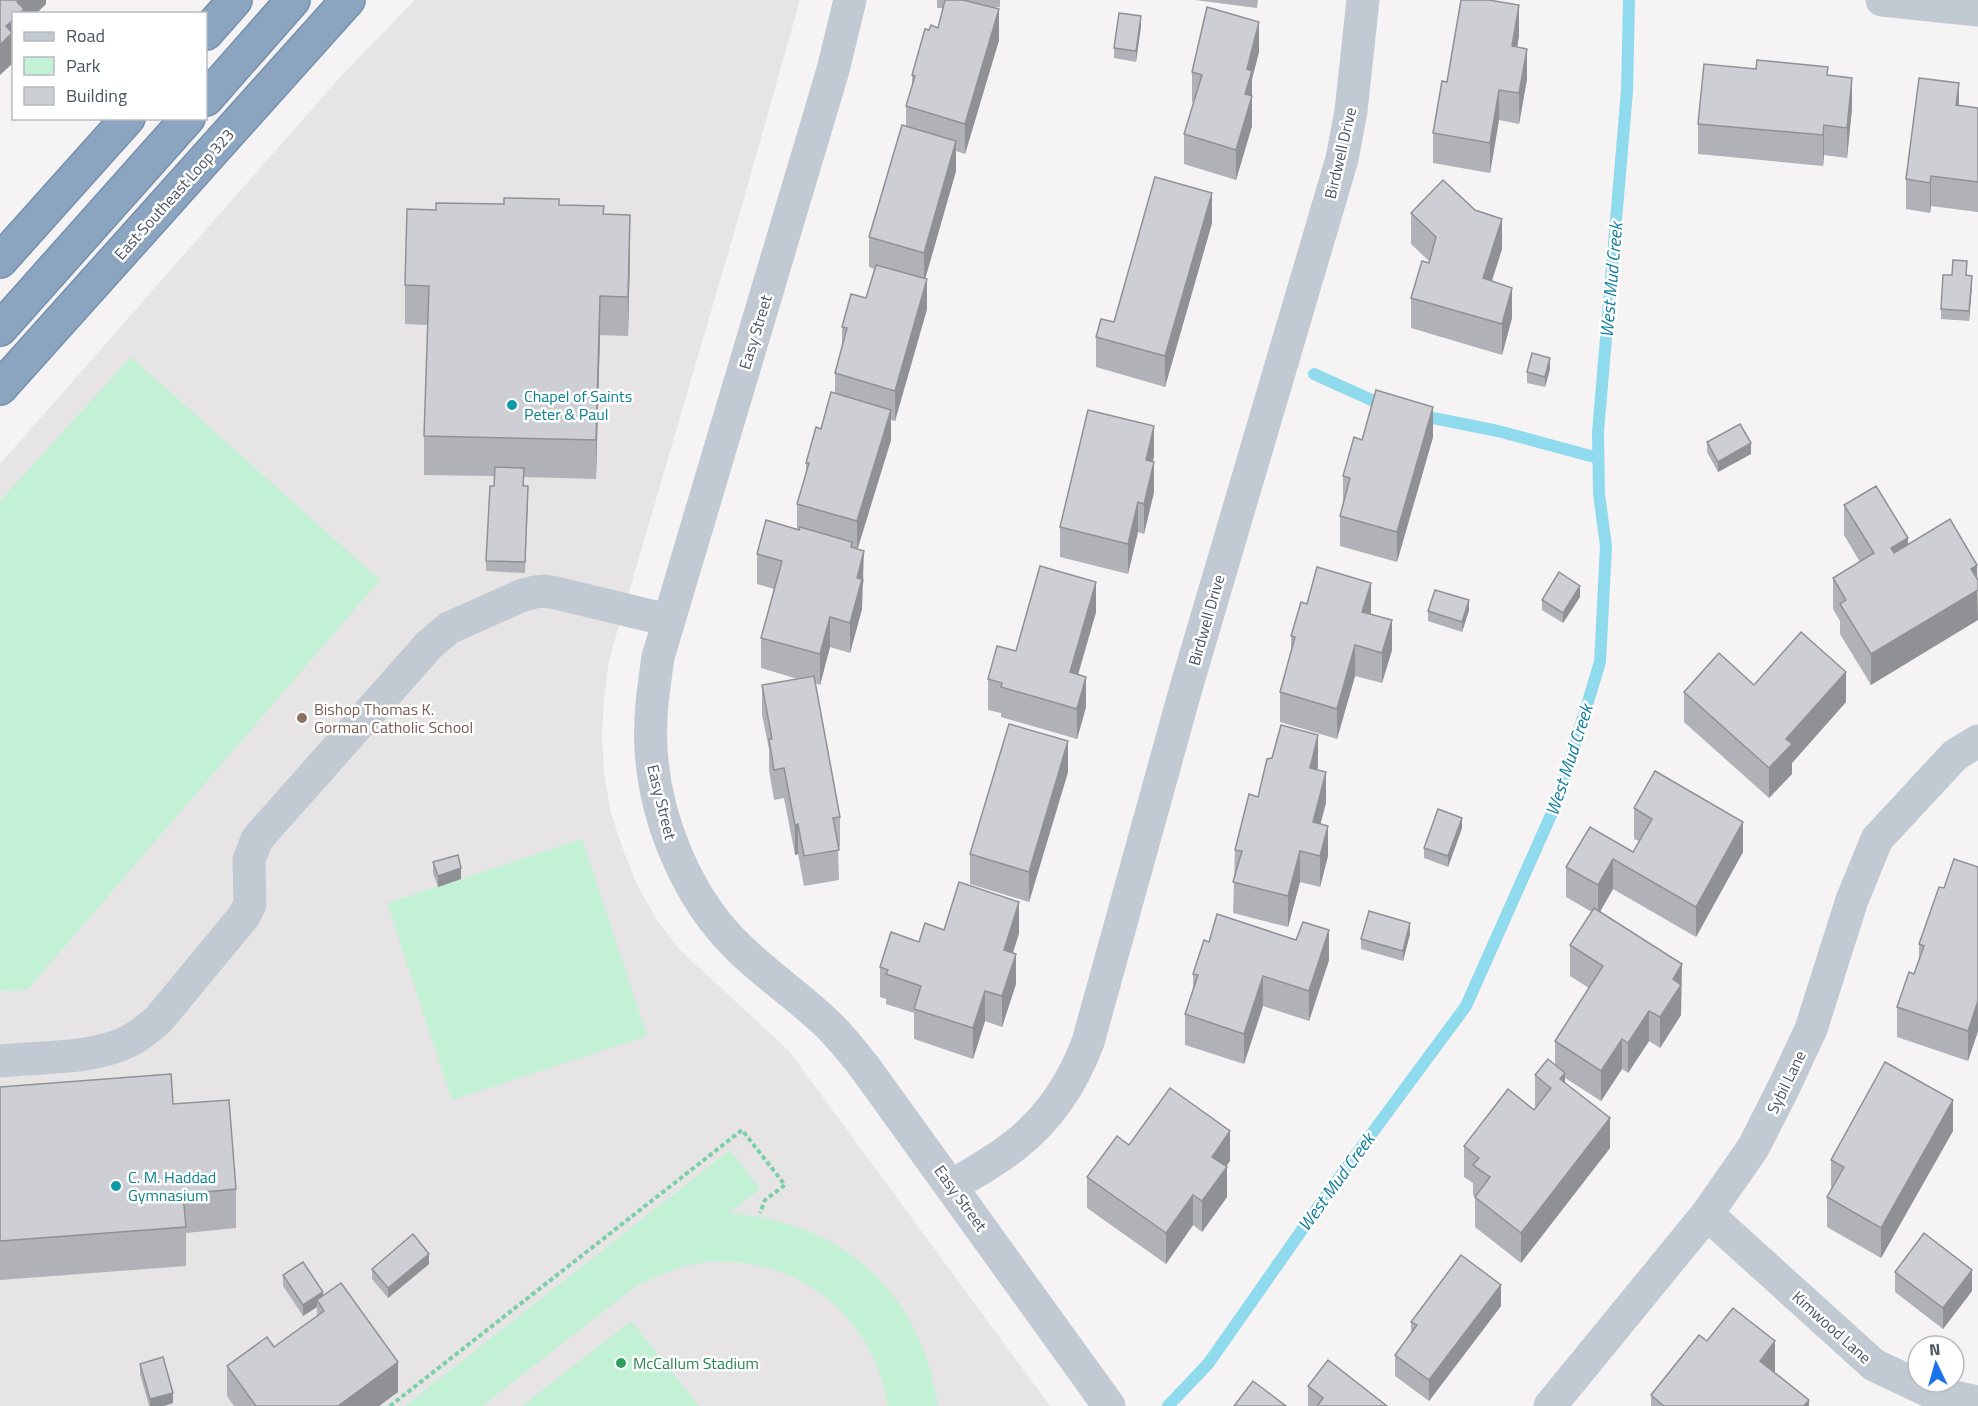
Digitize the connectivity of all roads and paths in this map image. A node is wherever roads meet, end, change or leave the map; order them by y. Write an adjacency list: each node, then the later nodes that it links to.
1 (235, 0): 8 (highway)
2 (293, 0): 9 (highway)
3 (348, 0): 14 (highway, East Southeast Loop 323)
4 (850, 0): 15 (street, Easy Street)
5 (1363, 0): 18 (street, Birdwell Drive)
6 (1882, 0): 7 (street)
7 (1978, 10)
8 (207, 32)
9 (207, 98)
10 (126, 120): 12 (highway)
11 (186, 120): 13 (highway)
12 (0, 261)
13 (0, 329)
14 (0, 388)
15 (668, 620): 17 (street); 18 (street, Easy Street)
16 (1978, 741): 20 (street, Sybil Lane)
17 (0, 1061)
18 (952, 1186): 23 (street, Easy Street)
19 (760, 1213): 22 (path)
20 (1707, 1214): 21 (street, Kimwood Lane); 24 (street, Sybil Lane)
21 (1978, 1402)
22 (390, 1406)
23 (1108, 1406)
24 (1550, 1406)

